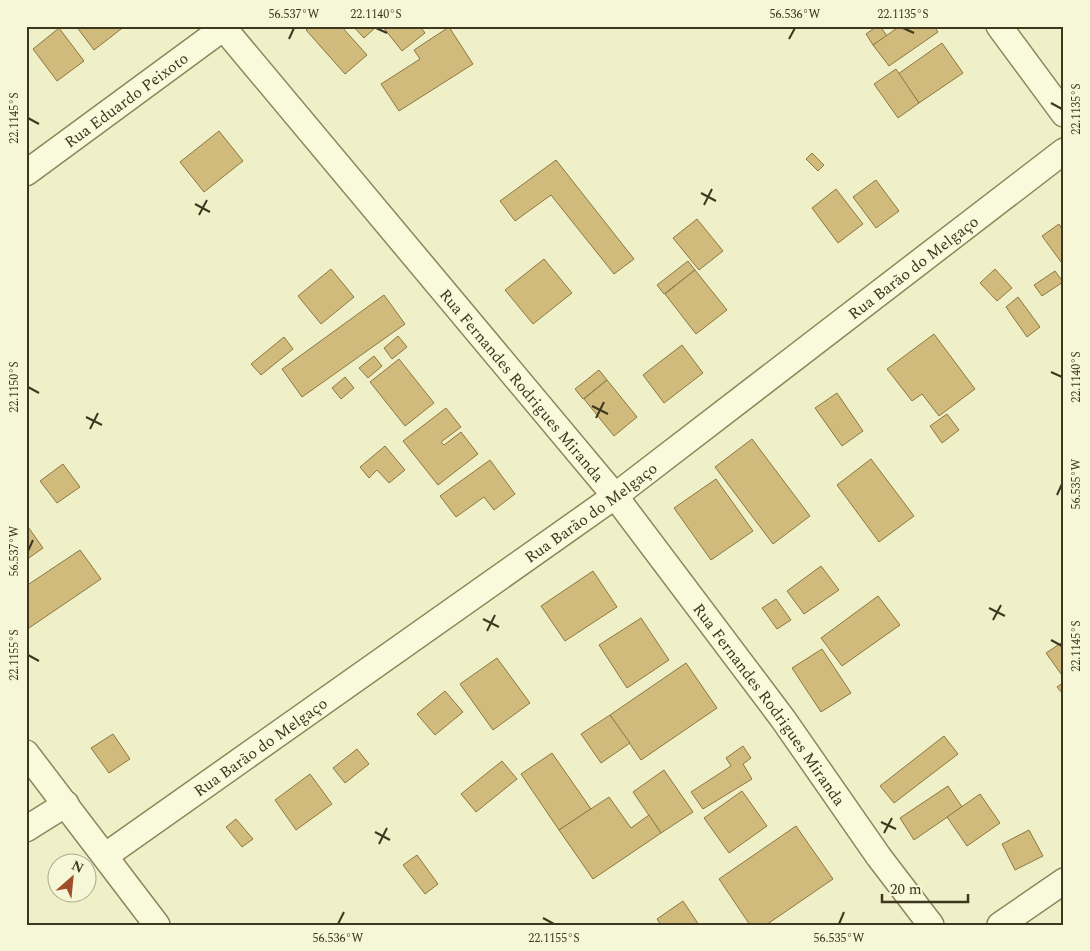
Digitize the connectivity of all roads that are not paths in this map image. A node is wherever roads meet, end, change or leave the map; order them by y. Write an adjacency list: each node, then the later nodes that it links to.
1 (999, 26): 3 (street)
2 (224, 27): 5 (street, Rua Eduardo Peixoto); 6 (street, Rua Fernandes Rodrigues Miranda)
3 (1064, 114)
4 (1064, 151): 6 (street, Rua Barão do Melgaço)
5 (26, 174)
6 (615, 496): 10 (street, Rua Barão do Melgaço); 13 (street, Rua Fernandes Rodrigues Miranda)
7 (26, 753): 8 (street)
8 (66, 804): 9 (street); 10 (street)
9 (26, 829)
10 (105, 856): 12 (street)
11 (1064, 881): 14 (street)
12 (157, 925)
13 (931, 925)
14 (1000, 925)

